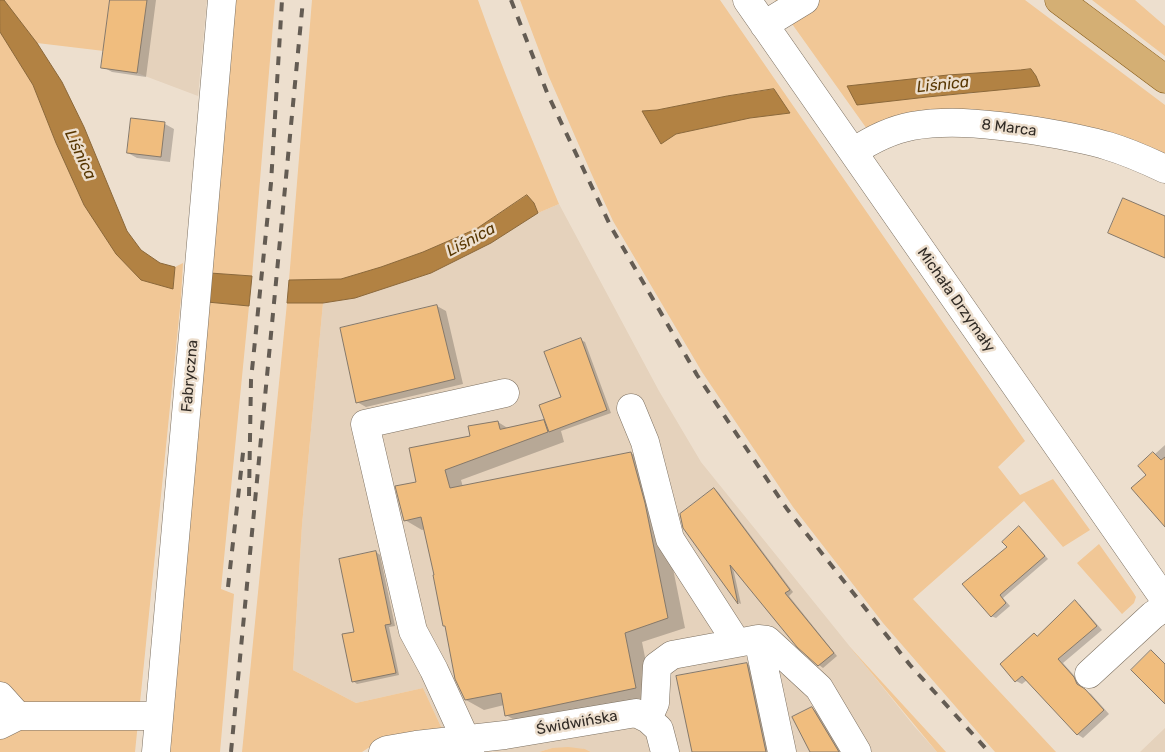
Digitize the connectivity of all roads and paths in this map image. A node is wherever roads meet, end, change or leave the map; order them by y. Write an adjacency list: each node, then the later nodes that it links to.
1 (222, 0): 16 (street, Fabryczna)
2 (747, 0): 5 (street, Michała Drzymały)
3 (805, 0): 5 (street)
4 (1059, 0): 6 (main road)
5 (764, 25): 7 (street, Michała Drzymały)
6 (1165, 79)
7 (853, 152): 8 (street, 8 Marca); 11 (street, Michała Drzymały)
8 (1165, 169)
9 (505, 392): 18 (street)
10 (631, 408): 13 (street)
11 (1165, 599)
12 (1165, 607): 14 (street)
13 (748, 641): 17 (street); 22 (street); 23 (street)
14 (1089, 674)
15 (6, 712): 16 (street)
16 (159, 716): 19 (street, Fabryczna)
17 (648, 719): 18 (street, Świdwińska); 21 (street)
18 (468, 746): 20 (street, Świdwińska)
19 (156, 752)
20 (383, 752)
21 (665, 752)
22 (782, 752)
23 (857, 752)

